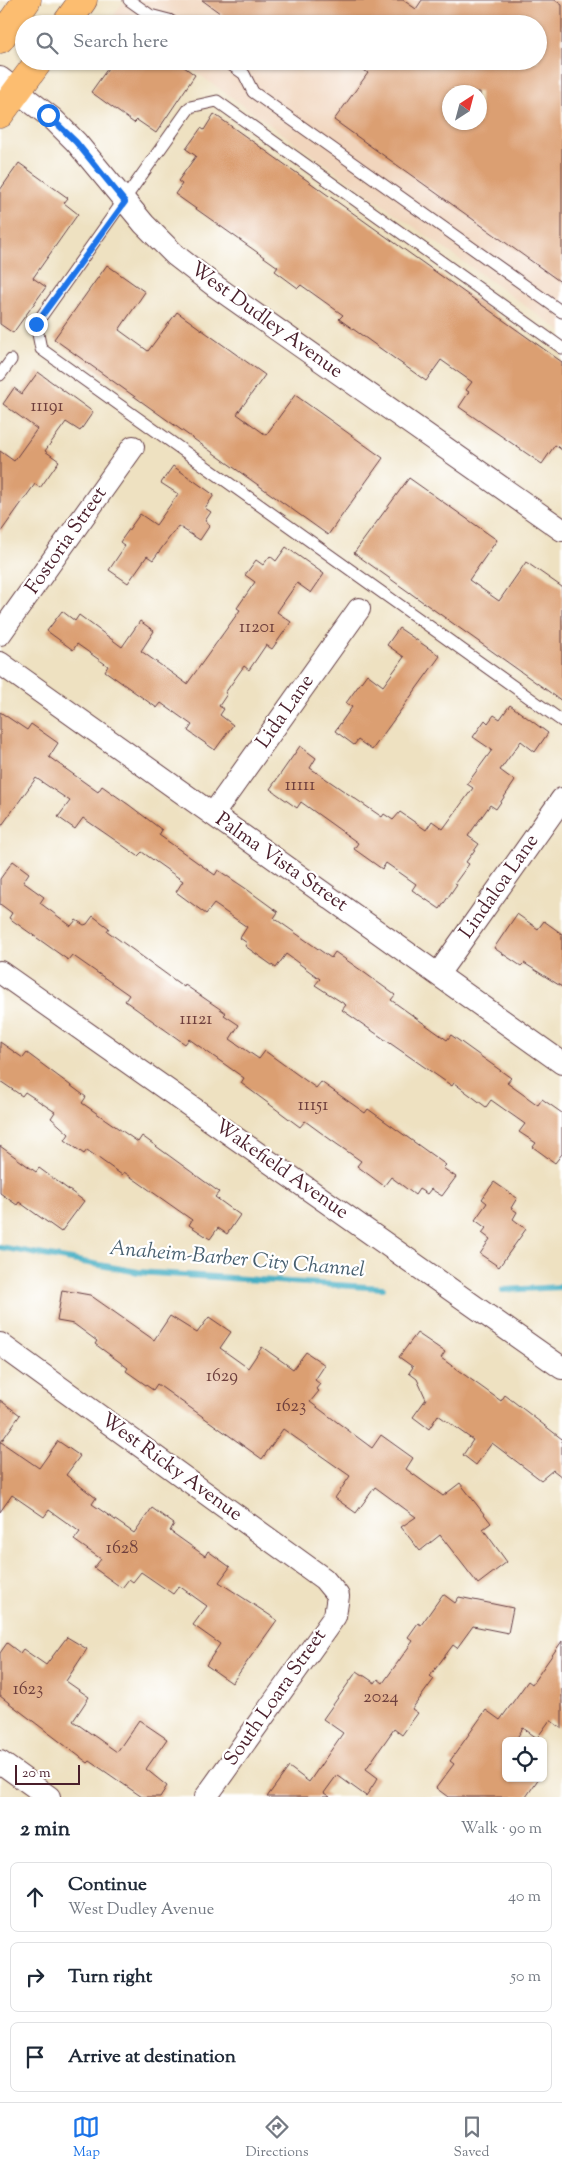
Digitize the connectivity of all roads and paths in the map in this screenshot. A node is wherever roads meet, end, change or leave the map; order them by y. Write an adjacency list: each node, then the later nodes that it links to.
1 (27, 0): 4 (main road)
2 (83, 0): 5 (main road)
3 (129, 0): 6 (lane)
4 (17, 15)
5 (72, 15)
6 (149, 15)
7 (15, 17): 8 (main road)
8 (0, 39)
9 (27, 70): 11 (main road)
10 (238, 70): 14 (lane)
11 (9, 84): 12 (main road); 13 (street, West Dudley Avenue)
12 (0, 114)
13 (125, 202): 15 (lane); 19 (street, West Dudley Avenue); 23 (lane)
14 (562, 312)
15 (562, 348)
16 (11, 360): 17 (lane)
17 (0, 375)
18 (133, 447): 21 (street, Fostoria Street)
19 (562, 530)
20 (359, 609): 25 (street, Lida Lane)
21 (0, 634)
22 (0, 663): 25 (street, Palma Vista Street)
23 (562, 721)
24 (562, 799): 27 (street, Lindaloa Lane)
25 (213, 814): 27 (street, Palma Vista Street)
26 (0, 972): 30 (street, Wakefield Avenue)
27 (438, 974): 28 (street, Palma Vista Street)
28 (562, 1063)
29 (0, 1344): 31 (street, West Ricky Avenue)
30 (562, 1368)
31 (338, 1596): 34 (street, South Loara Street)
32 (0, 1762): 33 (street)
33 (49, 1797)
34 (206, 1797)

